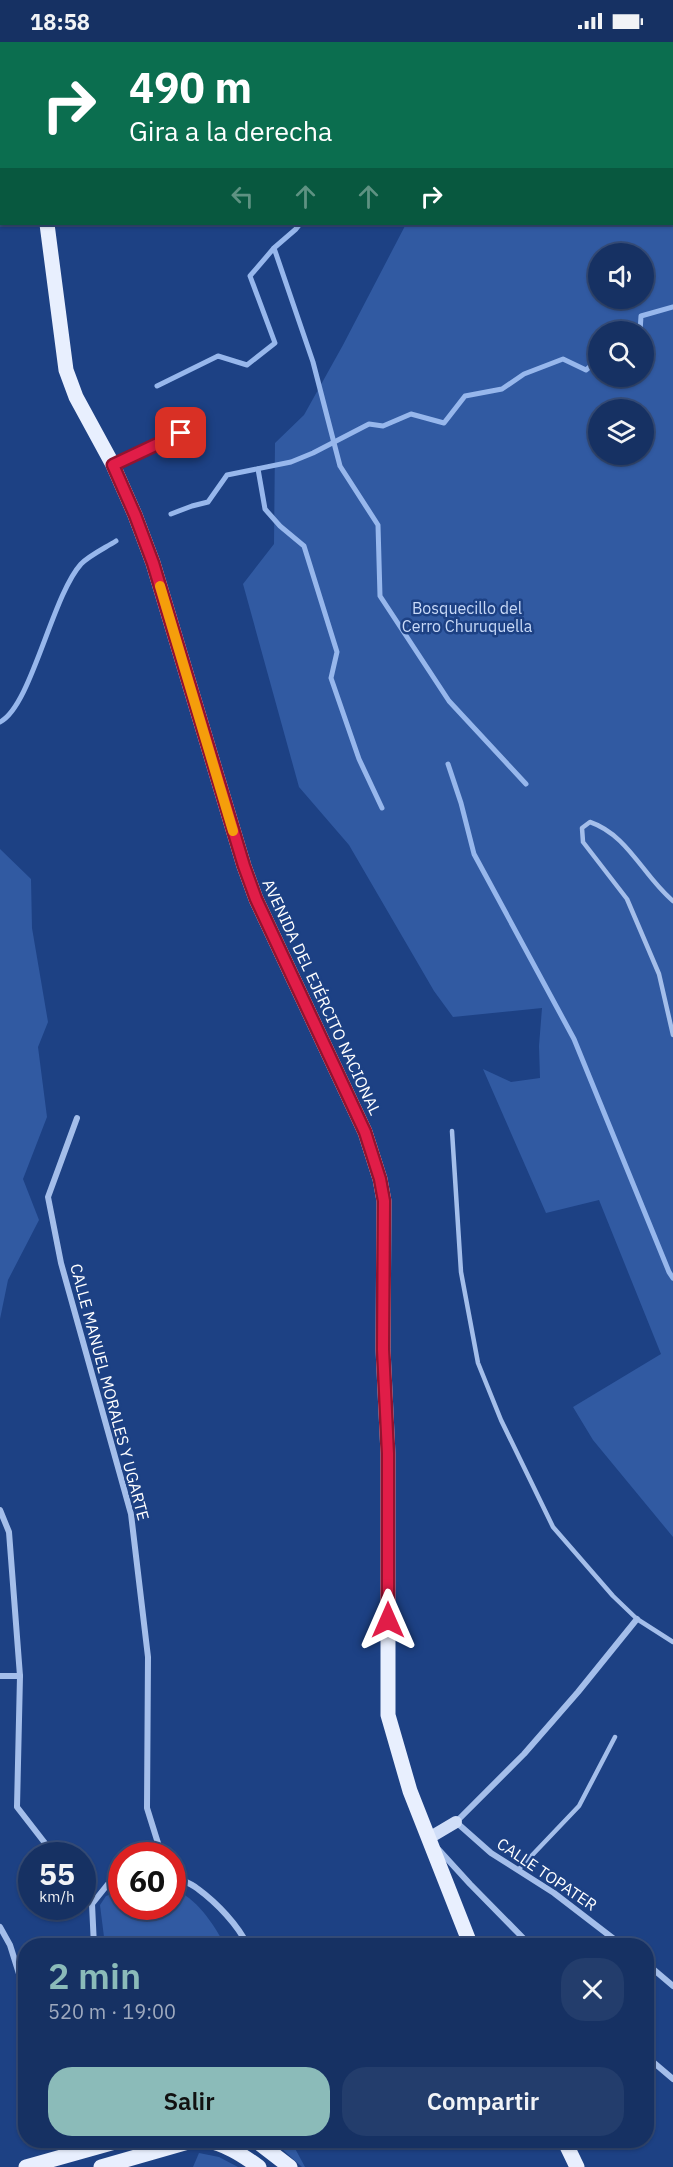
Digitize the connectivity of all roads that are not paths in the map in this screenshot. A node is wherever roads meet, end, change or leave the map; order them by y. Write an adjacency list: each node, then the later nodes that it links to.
1 (47, 225): 3 (main road, AVENIDA DEL EJÉRCITO NACIONAL)
2 (181, 433): 3 (street)
3 (113, 465): 15 (main road, AVENIDA DEL EJÉRCITO NACIONAL)
4 (673, 901): 5 (lane)
5 (673, 1035)
6 (77, 1118): 17 (street, CALLE MANUEL MORALES Y UGARTE)
7 (452, 1131): 9 (lane)
8 (0, 1510): 12 (street)
9 (637, 1619): 10 (lane); 14 (street)
10 (673, 1642)
11 (0, 1676): 12 (street)
12 (20, 1676): 16 (street)
13 (615, 1737): 18 (lane)
14 (456, 1822): 15 (street); 18 (street, CALLE TOPATER)
15 (429, 1838): 26 (main road, AVENIDA DEL EJÉRCITO NACIONAL); 27 (street)
16 (44, 1842)
17 (158, 1842)
18 (518, 1870): 28 (street, CALLE TOPATER)
19 (186, 1883): 25 (street)
20 (108, 1884): 21 (street)
21 (96, 1899)
22 (93, 1920): 24 (street)
23 (0, 1927): 29 (street)
24 (94, 1938)
25 (244, 1938)
26 (468, 1938)
27 (523, 1938)
28 (613, 1938)
29 (18, 1970)
30 (654, 1970): 31 (street)
31 (673, 1986)
32 (654, 2063): 33 (street)
33 (673, 2079)
34 (68, 2148): 39 (main road)
35 (167, 2148): 40 (main road)
36 (229, 2148): 41 (main road)
37 (265, 2148): 42 (main road)
38 (568, 2148): 43 (main road)
39 (26, 2167)
40 (101, 2167)
41 (258, 2167)
42 (290, 2167)
43 (577, 2167)

